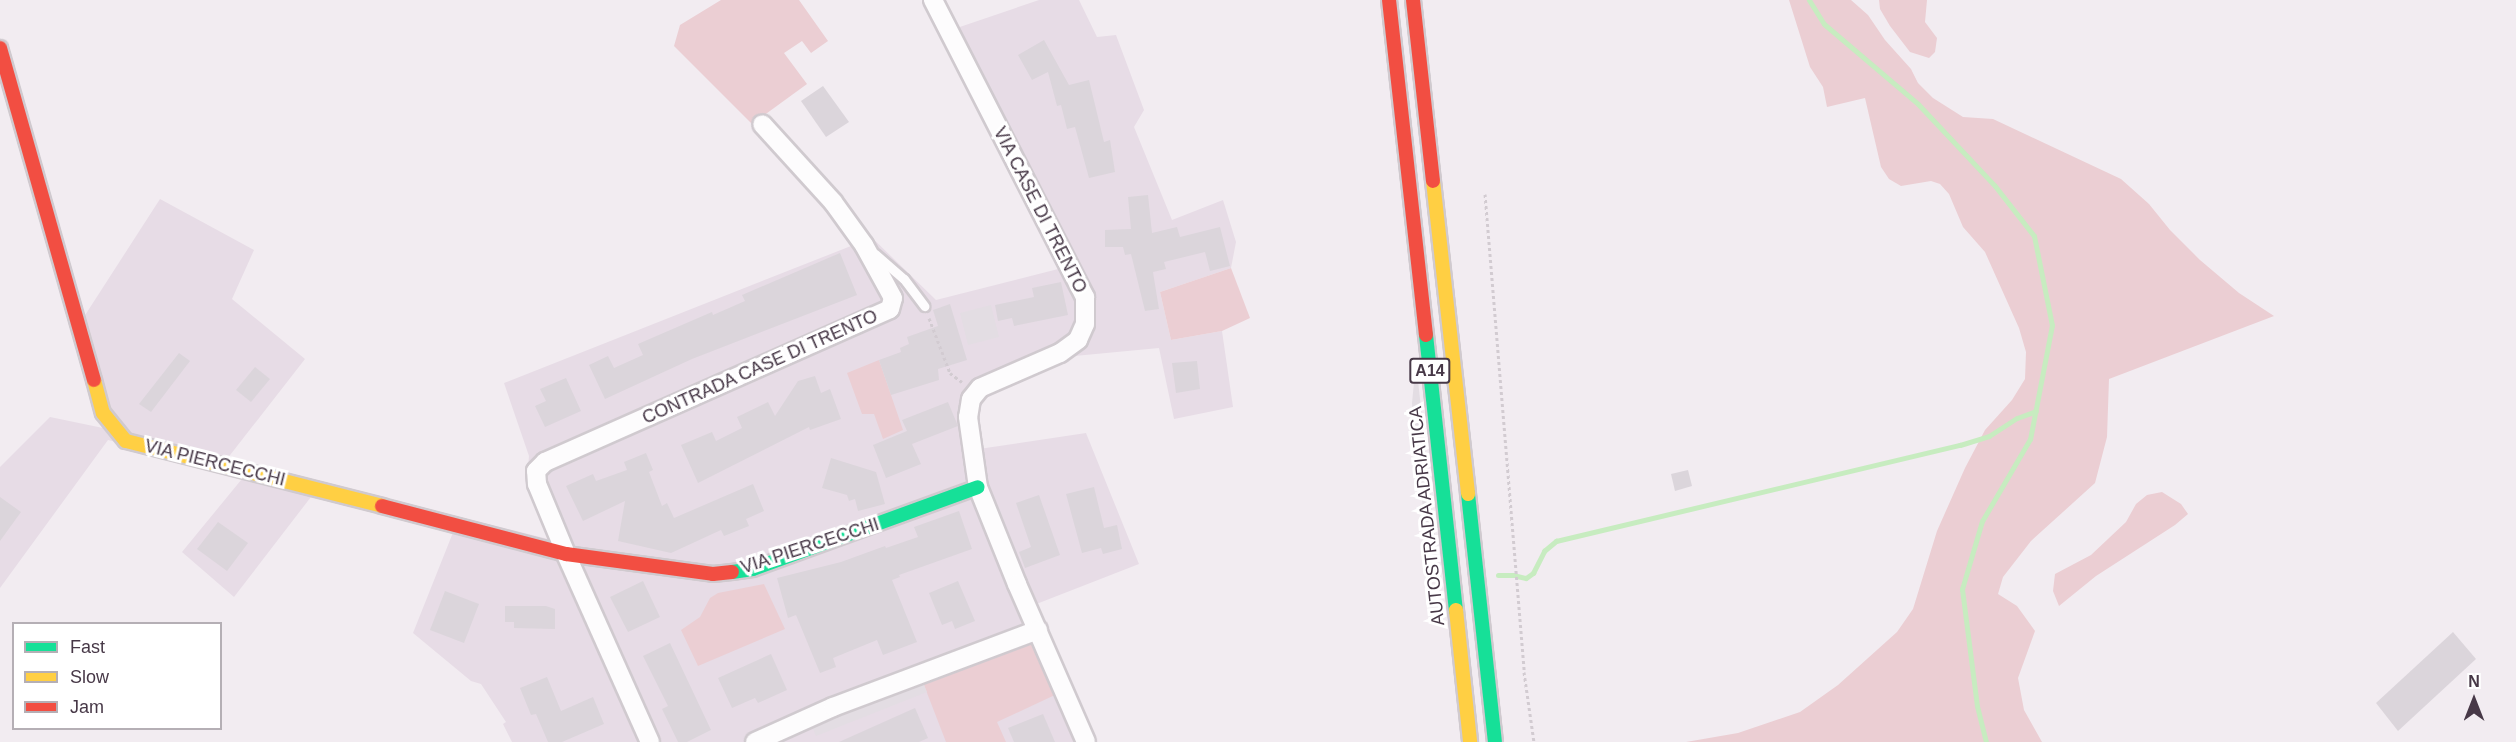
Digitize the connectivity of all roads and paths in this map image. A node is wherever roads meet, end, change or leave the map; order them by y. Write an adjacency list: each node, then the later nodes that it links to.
1 (933, 0): 9 (street, VIA CASE DI TRENTO)
2 (1389, 0): 16 (main road, AUTOSTRADA ADRIATICA / A14)
3 (1413, 0): 17 (main road, A14)
4 (0, 48): 11 (main road, VIA PIERCECCHI)
5 (762, 124): 7 (street, CONTRADA CASE DI TRENTO)
6 (1485, 194): 18 (path)
7 (864, 245): 8 (lane); 11 (street, CONTRADA CASE DI TRENTO)
8 (924, 306): 9 (path)
9 (976, 393): 10 (street)
10 (978, 487): 11 (main road, VIA PIERCECCHI); 12 (street)
11 (566, 554): 13 (street)
12 (1038, 630): 14 (street); 15 (street)
13 (650, 742)
14 (755, 742)
15 (1086, 742)
16 (1470, 742)
17 (1495, 742)
18 (1534, 742)

